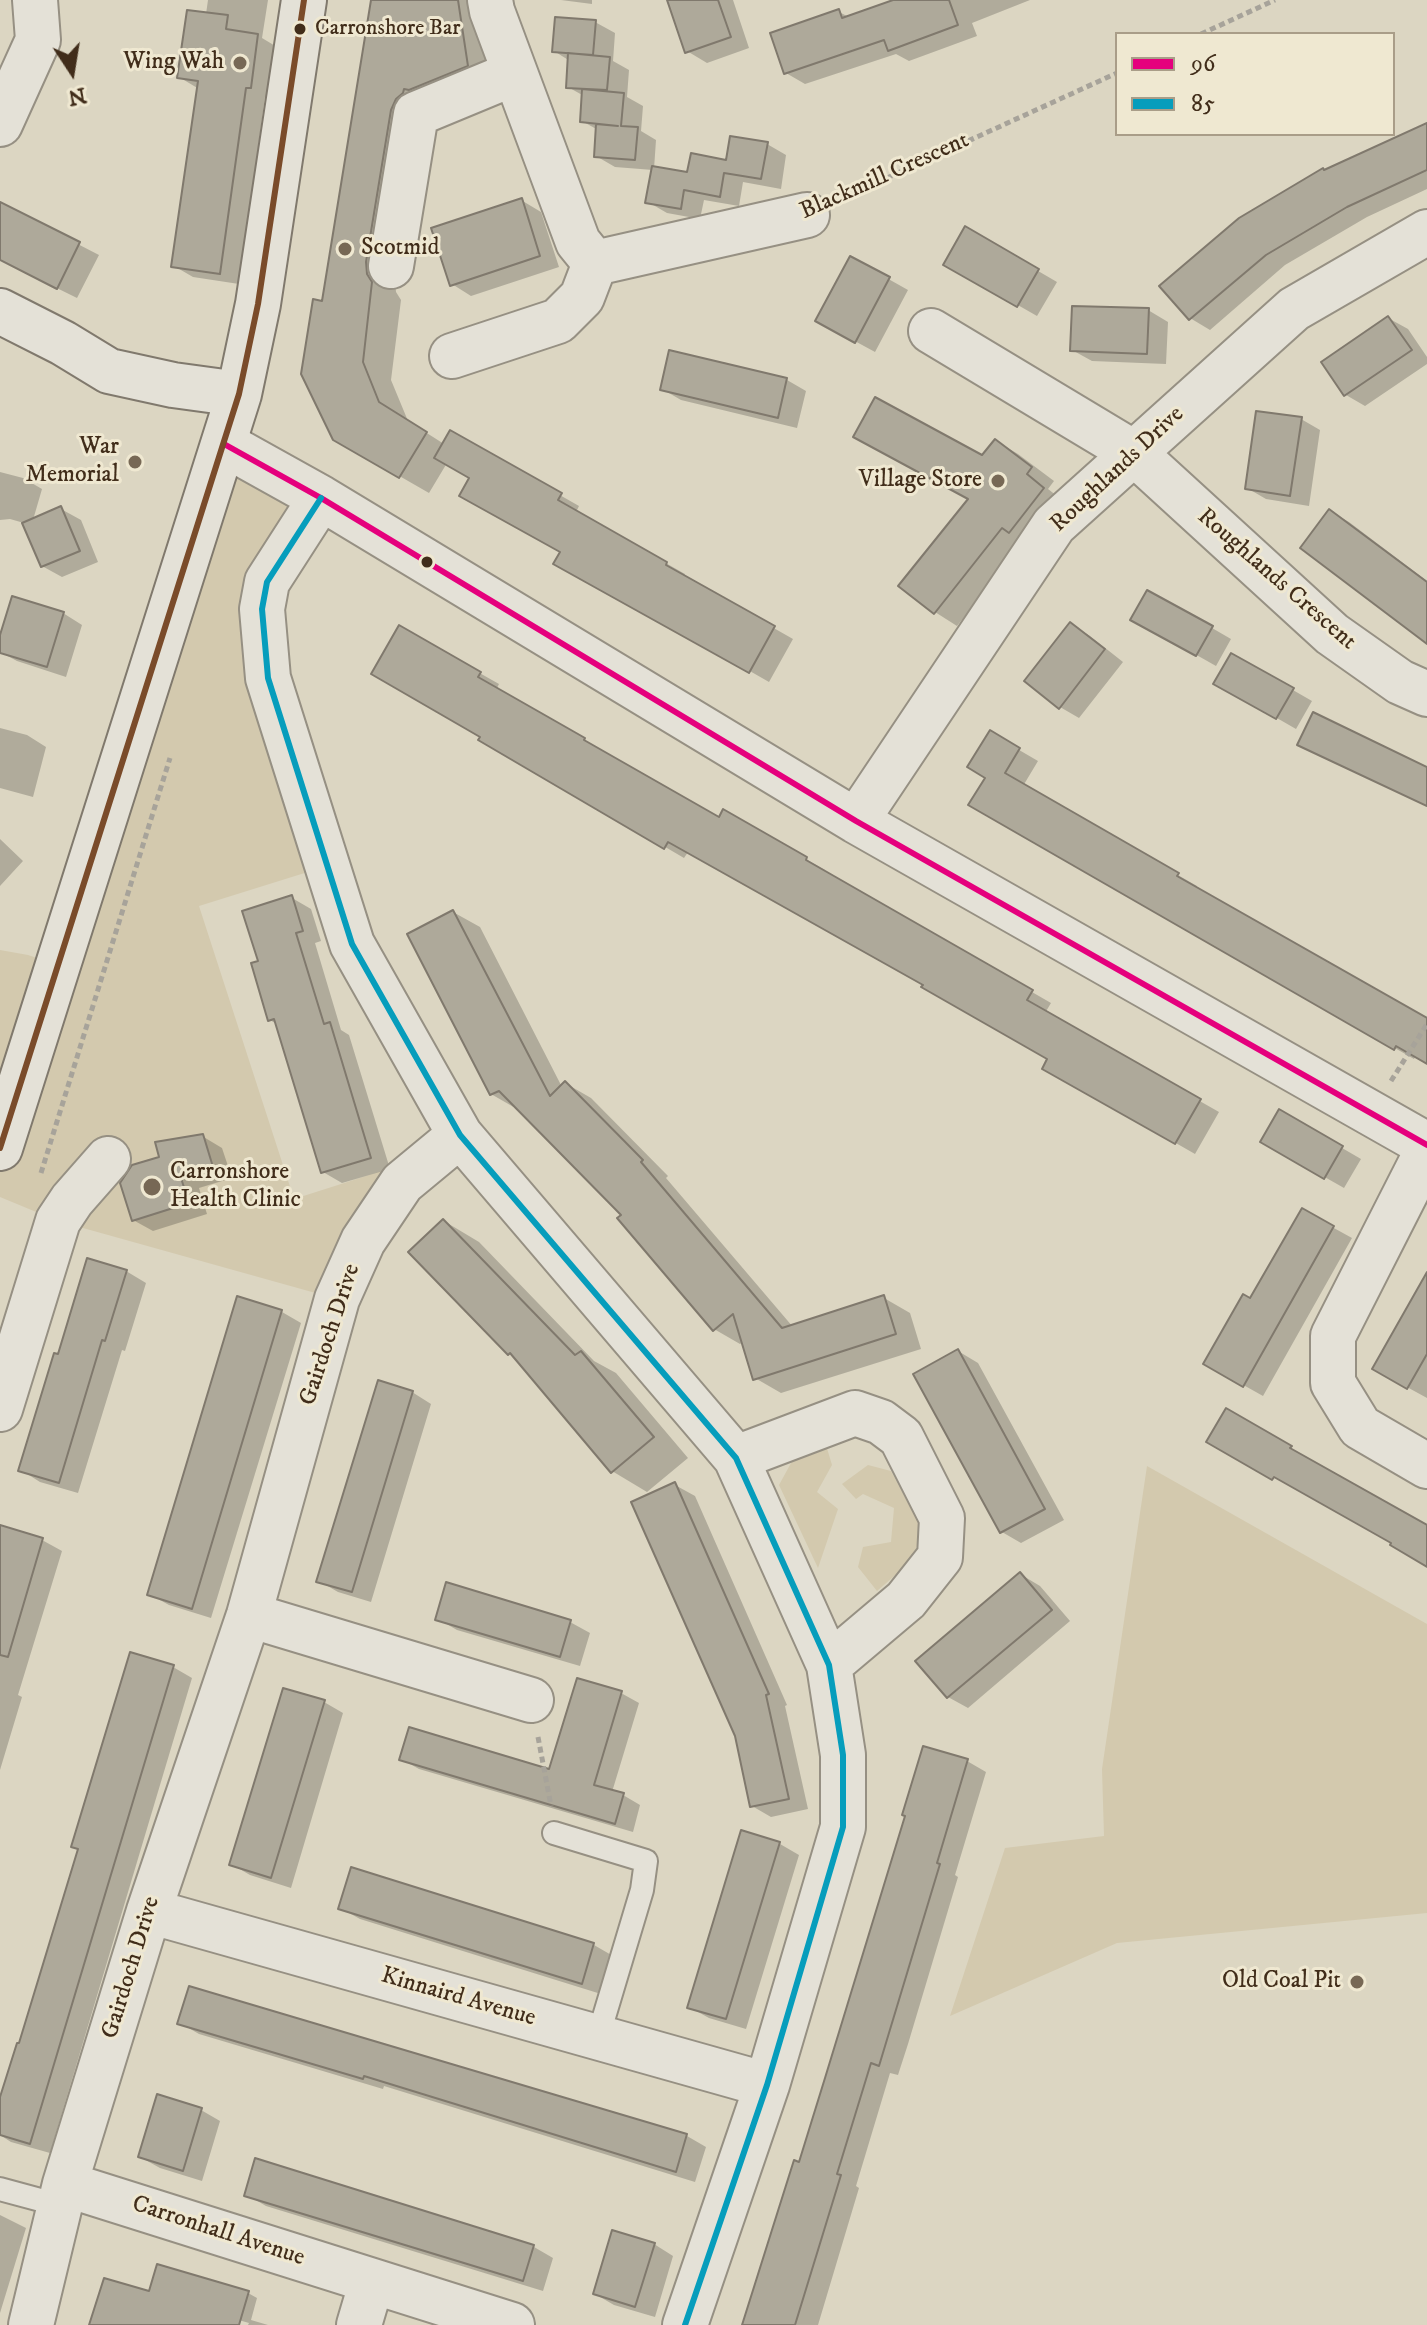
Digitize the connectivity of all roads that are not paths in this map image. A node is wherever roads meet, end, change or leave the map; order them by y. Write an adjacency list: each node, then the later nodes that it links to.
1 (35, 0): 5 (street)
2 (304, 0): 13 (street)
3 (490, 0): 4 (street)
4 (515, 73): 8 (street); 9 (street)
5 (0, 124)
6 (807, 215): 8 (street, Blackmill Crescent)
7 (1427, 232): 15 (street, Roughlands Drive)
8 (595, 263): 12 (street)
9 (391, 266)
10 (0, 311): 13 (street)
11 (931, 331): 15 (street, Roughlands Crescent)
12 (452, 356)
13 (239, 394): 14 (street)
14 (224, 444): 16 (street); 20 (street)
15 (1134, 453): 17 (street, Roughlands Crescent); 18 (street, Roughlands Drive)
16 (321, 498): 18 (street); 19 (street)
17 (1427, 694)
18 (856, 821): 21 (street)
19 (460, 1135): 25 (street); 27 (street, Gairdoch Drive)
20 (0, 1148)
21 (1427, 1148): 26 (street)
22 (108, 1159): 23 (street)
23 (10, 1339): 24 (street)
24 (0, 1409)
25 (736, 1458): 28 (street); 28 (street)
26 (1427, 1466)
27 (249, 1615): 29 (street); 31 (street, Gairdoch Drive)
28 (829, 1665): 33 (street)
29 (531, 1700)
30 (554, 1833): 32 (lane)
31 (149, 1911): 32 (street, Kinnaird Avenue); 35 (street, Gairdoch Drive)
32 (598, 2037): 33 (street, Kinnaird Avenue)
33 (767, 2085): 40 (street)
34 (0, 2189): 35 (lane)
35 (62, 2195): 36 (street, Carronhall Avenue); 37 (street, Gairdoch Drive)
36 (372, 2281): 38 (street); 39 (street, Carronhall Avenue)
37 (31, 2325)
38 (359, 2325)
39 (512, 2325)
40 (685, 2325)

